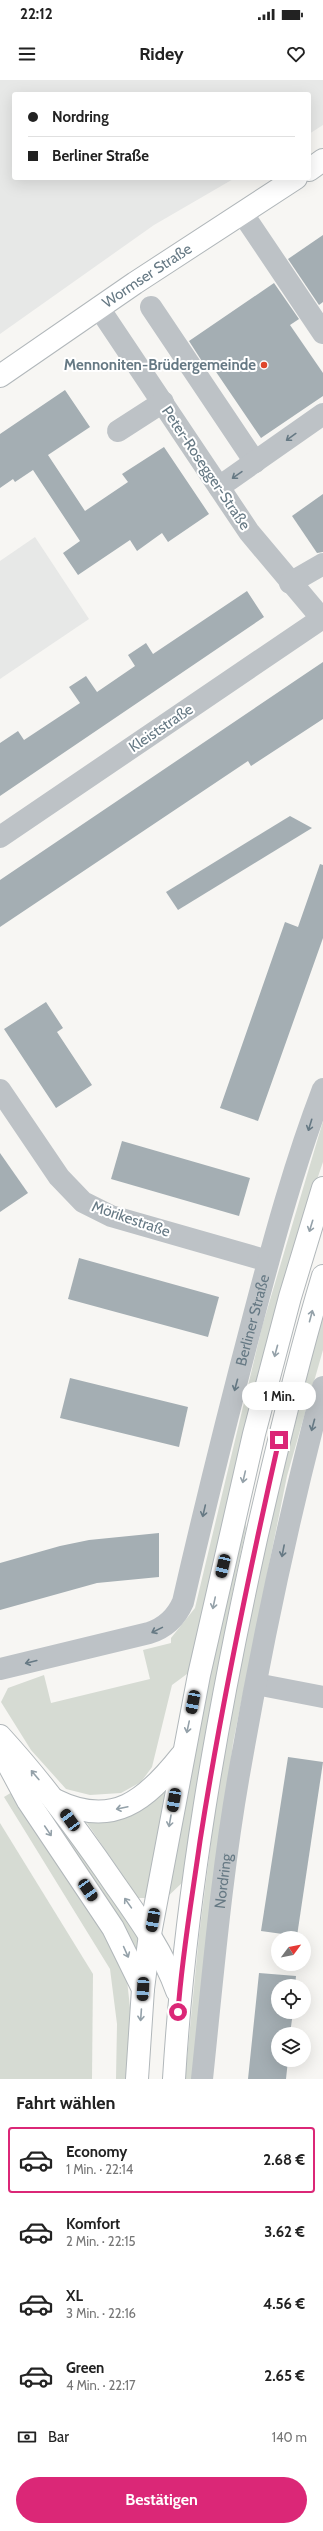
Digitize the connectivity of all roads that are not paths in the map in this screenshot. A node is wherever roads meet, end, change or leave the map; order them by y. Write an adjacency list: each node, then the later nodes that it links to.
1 (323, 160): 2 (main road)
2 (311, 169)
3 (293, 180): 4 (main road, Wormser Straße)
4 (243, 214): 6 (main road, Wormser Straße); 7 (street)
5 (151, 306): 12 (street)
6 (99, 308): 8 (main road, Wormser Straße); 9 (street, Peter-Rosegger-Straße)
7 (323, 333)
8 (0, 376)
9 (163, 402): 11 (street); 13 (street, Peter-Rosegger-Straße)
10 (323, 414): 12 (street, one-way to 12)
11 (118, 431)
12 (256, 462): 13 (street, one-way to 13)
13 (219, 487): 15 (street, Peter-Rosegger-Straße)
14 (323, 564): 15 (street)
15 (290, 583): 16 (street, Peter-Rosegger-Straße)
16 (322, 619): 17 (street, Kleiststraße)
17 (0, 837)
18 (323, 1089): 21 (street, Berliner Straße, one-way to 21)
19 (0, 1090): 21 (street, Mörikestraße)
20 (323, 1188): 29 (main road, Berliner Straße, one-way to 29)
21 (268, 1262): 24 (street, Berliner Straße, one-way to 24)
22 (323, 1276): 33 (main road, Nordring, one-way to 22)
23 (323, 1387): 25 (street, one-way to 25)
24 (0, 1669)
25 (256, 1684): 26 (street); 36 (street, Nordring)
26 (323, 1697)
27 (0, 1736): 30 (main road, Nordring, one-way to 27)
28 (0, 1749): 32 (main road, one-way to 32)
29 (182, 1756): 30 (main road, one-way to 30); 31 (main road, one-way to 31)
30 (55, 1800): 31 (main road, Nordring, one-way to 30)
31 (150, 1934): 32 (main road); 33 (main road, Nordring)
32 (143, 1989): 34 (main road, one-way to 34)
33 (179, 1998): 35 (main road, Nordring)
34 (137, 2079)
35 (174, 2079)
36 (202, 2079)

